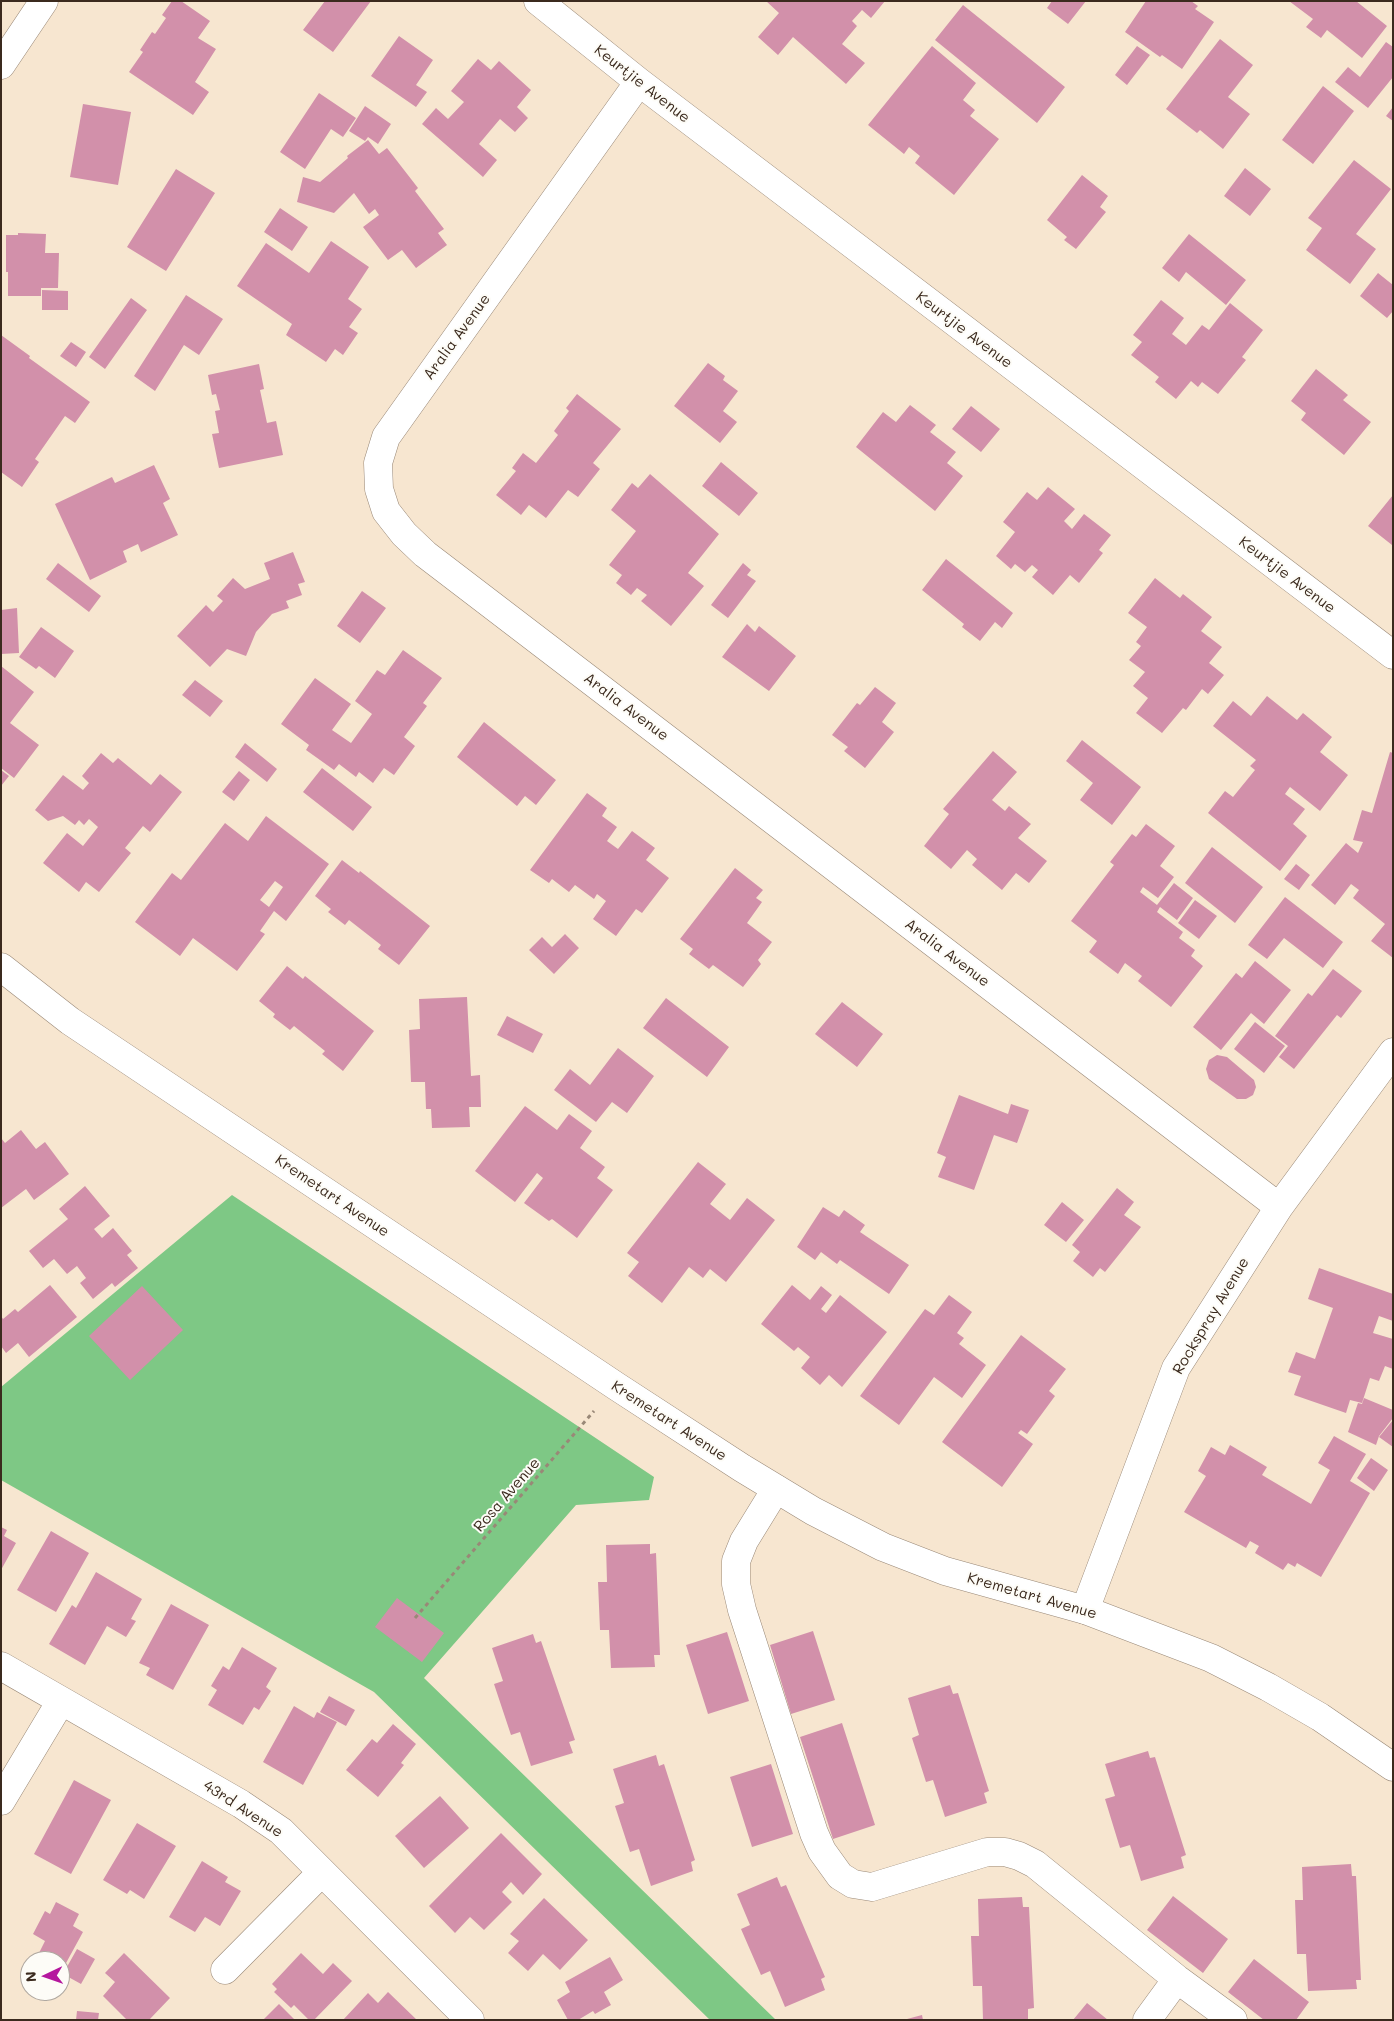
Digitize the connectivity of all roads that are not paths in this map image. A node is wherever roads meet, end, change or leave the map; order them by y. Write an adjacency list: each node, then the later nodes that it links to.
1 (44, 1): 3 (street)
2 (538, 1): 4 (street, Keurtjie Avenue)
3 (1, 65)
4 (639, 82): 5 (street, Keurtjie Avenue); 8 (street, Aralia Avenue)
5 (1393, 655)
6 (1, 967): 9 (street, Kremetart Avenue)
7 (1393, 1052): 8 (street, Rockspray Avenue)
8 (1279, 1207): 10 (street, Rockspray Avenue)
9 (776, 1489): 10 (street, Kremetart Avenue); 17 (street)
10 (1085, 1610): 13 (street, Kremetart Avenue)
11 (1, 1666): 12 (street, 43rd Avenue)
12 (61, 1700): 14 (street); 15 (street, 43rd Avenue)
13 (1393, 1767)
14 (1, 1801)
15 (322, 1872): 16 (street); 18 (street, 43rd Avenue)
16 (225, 1970)
17 (1177, 1979): 19 (street); 20 (street)
18 (470, 2020)
19 (1147, 2020)
20 (1233, 2020)

